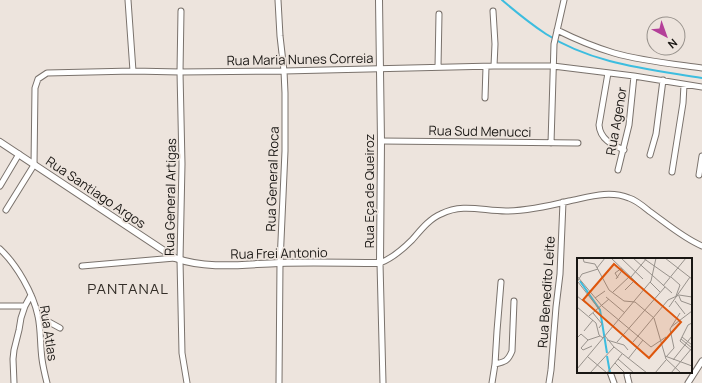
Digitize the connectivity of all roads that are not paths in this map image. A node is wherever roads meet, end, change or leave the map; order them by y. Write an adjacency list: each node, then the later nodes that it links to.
1 (128, 0): 15 (street)
2 (278, 0): 16 (street, Rua General Roca)
3 (379, 0): 14 (street, Rua Eça de Queiroz)
4 (564, 0): 8 (street)
5 (181, 11): 17 (street, Rua General Artigas)
6 (493, 11): 9 (street)
7 (438, 14): 11 (street)
8 (556, 33): 10 (street); 13 (street)
9 (494, 66): 10 (street, Rua Maria Nunes Correia); 12 (street, Rua Maria Nunes Correia)
10 (553, 66): 18 (street, Rua Maria Nunes Correia); 26 (street)
11 (438, 67): 12 (street, Rua Maria Nunes Correia); 14 (street, Rua Maria Nunes Correia)
12 (486, 67): 23 (street)
13 (702, 68)
14 (379, 69): 16 (street, Rua Maria Nunes Correia); 24 (street, Rua Eça de Queiroz)
15 (133, 71): 17 (street, Rua Maria Nunes Correia); 32 (street, Rua Maria Nunes Correia)
16 (284, 71): 17 (street, Rua Maria Nunes Correia); 42 (street, Rua General Roca)
17 (180, 72): 41 (street, Rua General Artigas)
18 (608, 72): 19 (street, Rua Maria Nunes Correia); 28 (street)
19 (634, 76): 20 (street, Rua Maria Nunes Correia); 28 (street, Rua Agenor)
20 (663, 80): 21 (street, Rua Maria Nunes Correia); 30 (street)
21 (684, 85): 22 (street, Rua Maria Nunes Correia); 34 (street)
22 (702, 87)
23 (484, 98)
24 (381, 141): 26 (street, Rua Sud Menucci); 43 (street, Rua Eça de Queiroz)
25 (0, 143): 29 (street, Rua Santiago Argos)
26 (551, 143): 27 (street, Rua Sud Menucci)
27 (578, 143)
28 (624, 150): 33 (street, Rua Agenor)
29 (19, 154): 32 (street, Rua Santiago Argos); 36 (street)
30 (650, 155)
31 (702, 156): 35 (street)
32 (34, 165): 38 (street); 41 (street, Rua Santiago Argos)
33 (618, 170)
34 (672, 172)
35 (699, 175)
36 (0, 186)
37 (563, 202): 39 (street); 43 (street); 62 (street, Rua Benedito Leite)
38 (6, 210)
39 (702, 246)
40 (0, 249): 46 (street, Rua Atlas)
41 (177, 259): 42 (street, Rua Frei Antonio); 44 (street, Rua Frei Antonio); 58 (street, Rua General Artigas)
42 (280, 263): 43 (street, Rua Frei Antonio); 59 (street, Rua General Roca)
43 (380, 263): 60 (street, Rua Eça de Queiroz)
44 (82, 266)
45 (501, 282): 53 (street)
46 (31, 295): 49 (street); 50 (street, Rua Atlas)
47 (514, 301): 53 (street)
48 (0, 306): 49 (street)
49 (25, 306): 56 (street)
50 (38, 316): 51 (street); 57 (street, Rua Atlas)
51 (60, 328)
52 (702, 361): 65 (street)
53 (495, 364): 61 (street)
54 (610, 373): 63 (street)
55 (628, 373): 64 (street)
56 (14, 383)
57 (47, 383)
58 (187, 383)
59 (279, 383)
60 (383, 383)
61 (492, 383)
62 (548, 383)
63 (614, 383)
64 (629, 383)
65 (688, 383)

